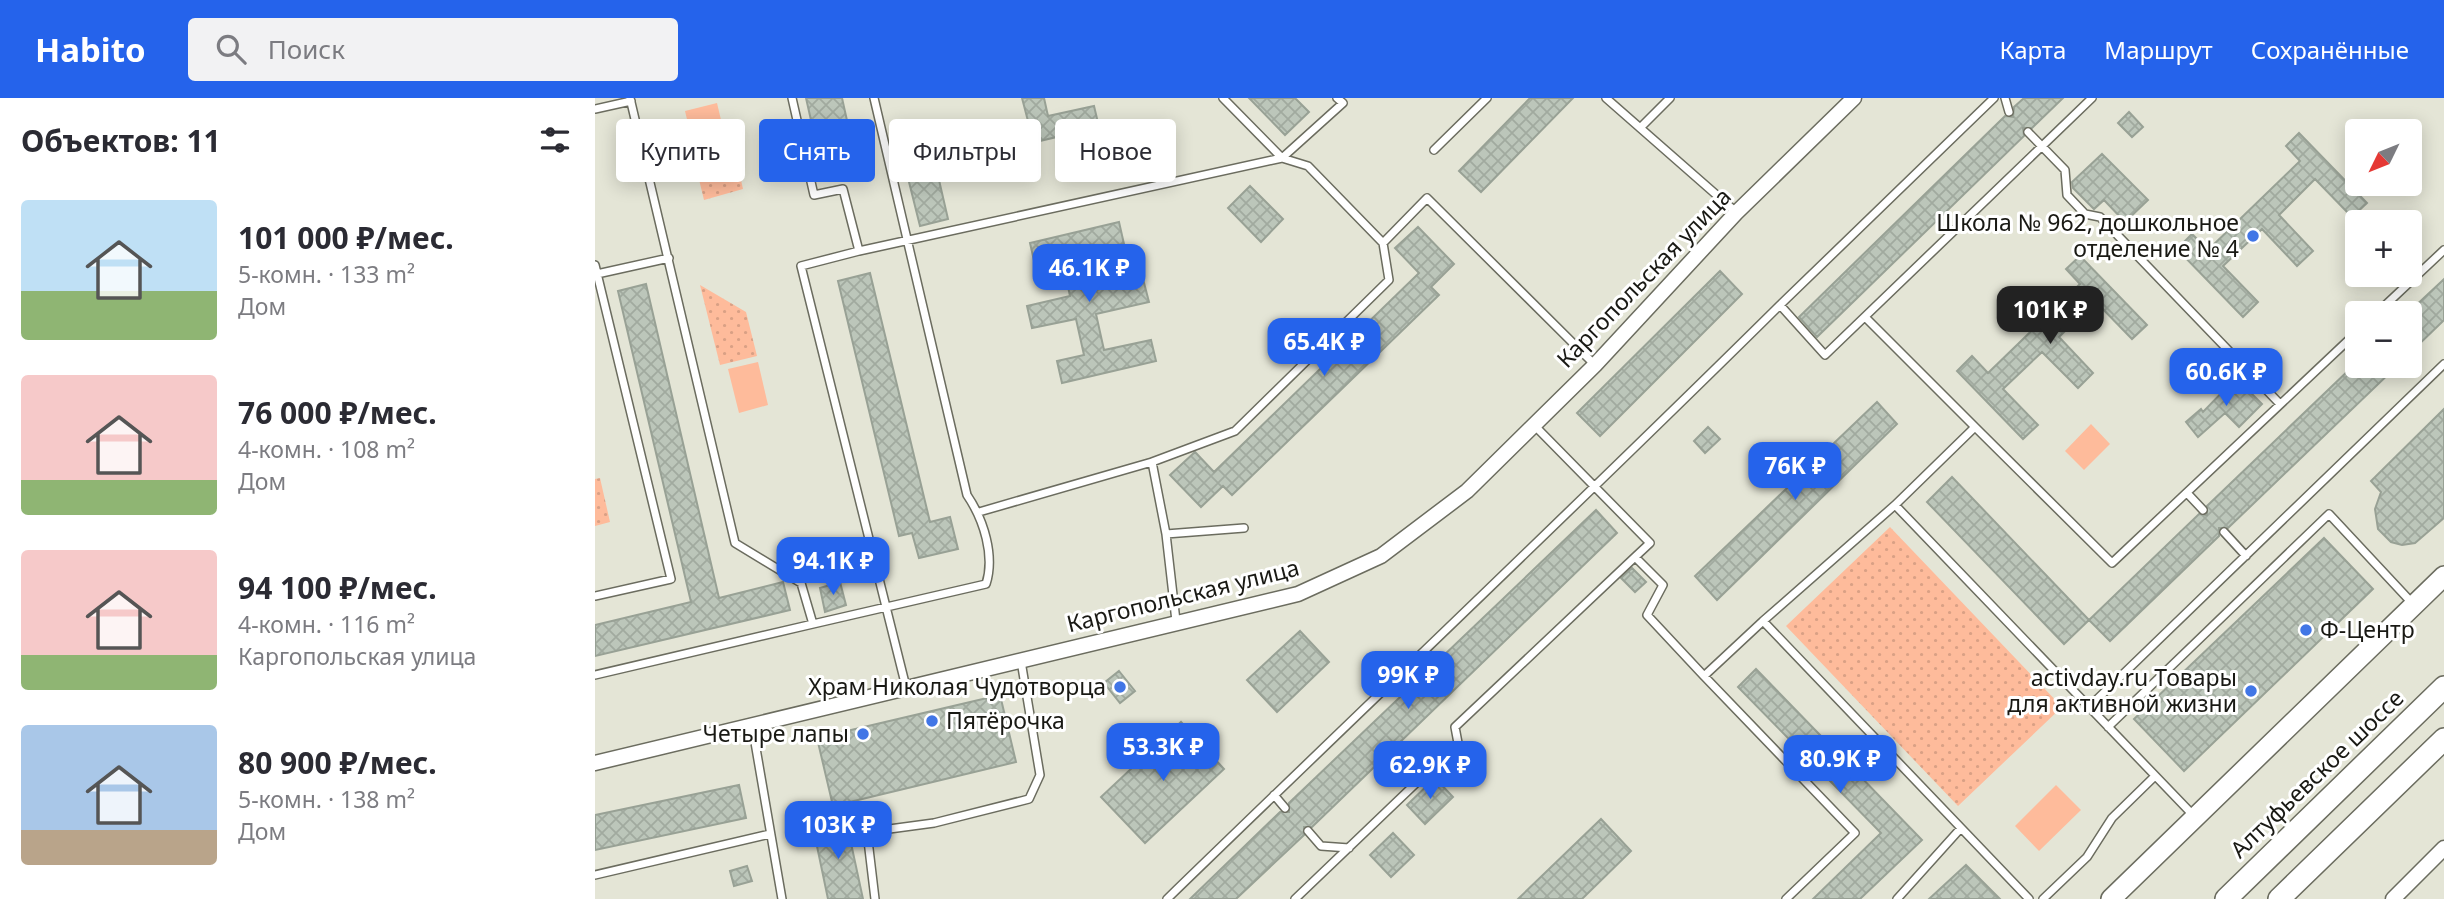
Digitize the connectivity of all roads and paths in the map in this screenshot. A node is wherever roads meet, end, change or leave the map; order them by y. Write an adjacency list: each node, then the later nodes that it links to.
1 (792, 98): 23 (lane)
2 (874, 98): 21 (lane)
3 (1223, 98): 19 (lane)
4 (1337, 98): 19 (lane)
5 (1487, 98): 18 (lane)
6 (1606, 98): 15 (lane)
7 (1670, 98): 15 (lane)
8 (1854, 98): 20 (street, Каргопольская улица)
9 (1994, 98): 28 (lane)
10 (2005, 98): 14 (lane)
11 (2092, 98): 17 (lane)
12 (630, 100): 13 (lane); 25 (lane)
13 (595, 109)
14 (2009, 112)
15 (1640, 128): 20 (lane)
16 (2028, 132): 17 (lane)
17 (2042, 146): 29 (lane); 33 (lane)
18 (1434, 149)
19 (1282, 158): 21 (lane); 22 (lane)
20 (1736, 213): 32 (street, Каргопольская улица)
21 (906, 242): 23 (lane); 41 (lane)
22 (1383, 243): 32 (lane); 36 (lane)
23 (859, 251): 49 (lane)
24 (2443, 254): 27 (lane)
25 (669, 258): 26 (lane); 53 (lane)
26 (596, 269): 48 (lane)
27 (2390, 301)
28 (1780, 305): 29 (lane); 37 (lane)
29 (1865, 317): 35 (lane)
30 (2345, 343): 33 (lane)
31 (2444, 364): 45 (lane)
32 (1595, 365): 34 (street, Каргопольская улица)
33 (2280, 404): 38 (lane)
34 (1533, 424): 37 (lane); 51 (street, Каргопольская улица)
35 (1975, 427): 38 (lane); 39 (lane)
36 (1152, 462): 41 (lane); 44 (lane)
37 (1597, 488): 46 (lane); 65 (lane)
38 (2187, 493): 40 (lane)
39 (1895, 505): 52 (lane); 59 (lane)
40 (2203, 510)
41 (979, 512): 49 (lane)
42 (1244, 528): 44 (lane)
43 (2224, 532): 45 (lane)
44 (1166, 534): 51 (lane)
45 (2246, 556): 59 (lane)
46 (1635, 557): 56 (lane); 71 (lane)
47 (2444, 576): 50 (main road)
48 (595, 596)
49 (886, 606): 53 (lane); 57 (lane)
50 (2414, 606): 61 (lane); 67 (main road)
51 (1176, 621): 54 (street, Каргопольская улица)
52 (1763, 621): 56 (lane); 68 (lane)
53 (813, 624): 55 (lane)
54 (1021, 660): 57 (street, Каргопольская улица); 75 (lane)
55 (595, 675)
56 (1704, 676): 78 (lane)
57 (906, 687): 60 (street, Каргопольская улица)
58 (2444, 687): 83 (main road, Алтуфьевское шоссе)
59 (2089, 707): 61 (lane)
60 (751, 725): 63 (street, Каргопольская улица); 70 (lane)
61 (2108, 727): 64 (lane)
62 (2444, 739): 84 (main road)
63 (595, 763)
64 (2155, 776): 67 (lane); 81 (lane)
65 (1274, 795): 66 (lane); 76 (lane)
66 (1285, 808)
67 (2196, 818): 82 (main road)
68 (1961, 828): 79 (lane); 80 (lane)
69 (1308, 831): 71 (lane)
70 (770, 834): 73 (lane); 74 (lane)
71 (1349, 848): 77 (lane)
72 (2444, 848): 85 (street)
73 (595, 875)
74 (782, 899)
75 (875, 899)
76 (1167, 899)
77 (1295, 899)
78 (1786, 899)
79 (1897, 899)
80 (2029, 899)
81 (2043, 899)
82 (2111, 899)
83 (2226, 899)
84 (2279, 899)
85 (2393, 899)

